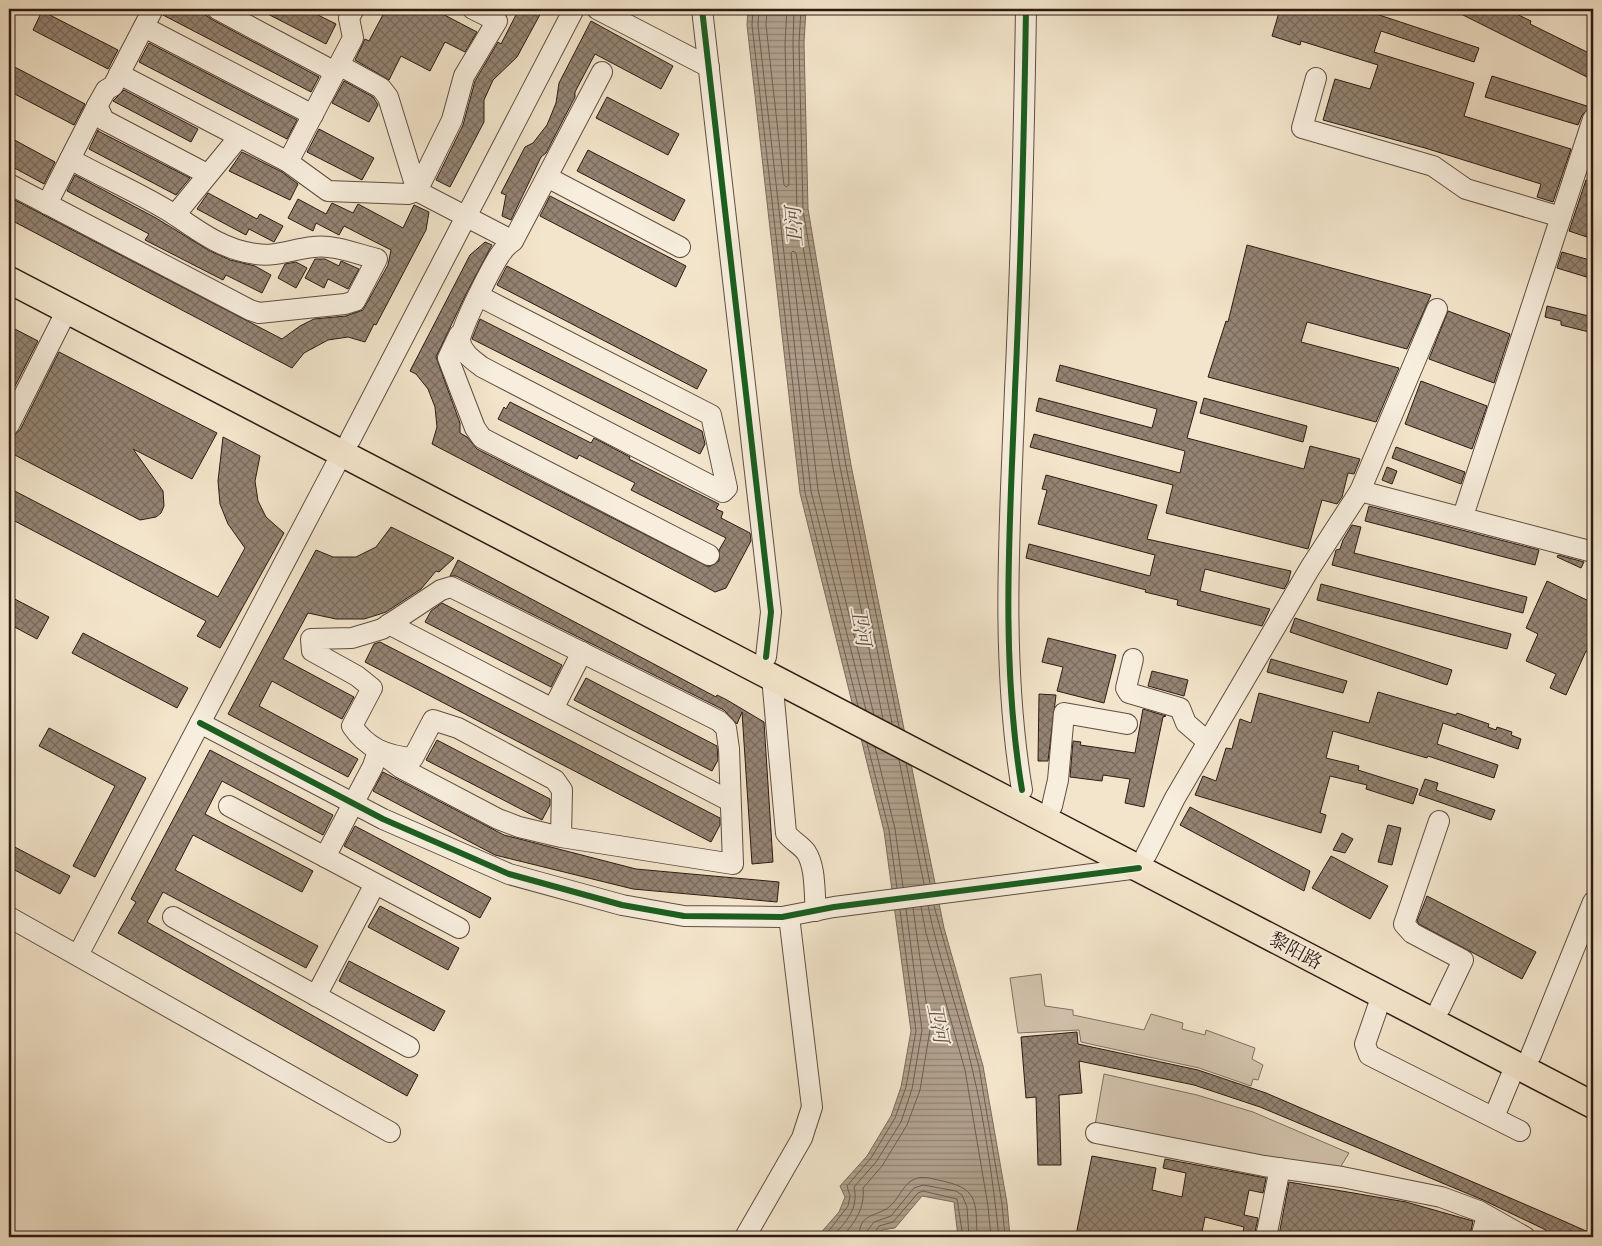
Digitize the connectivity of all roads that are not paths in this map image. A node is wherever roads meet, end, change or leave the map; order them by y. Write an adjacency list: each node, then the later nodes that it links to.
1 (153, 9): 9 (street)
2 (217, 9): 11 (street)
3 (354, 9): 11 (street)
4 (473, 9): 24 (street)
5 (574, 9): 27 (street)
6 (597, 9): 10 (street)
7 (702, 9): 10 (street)
8 (1026, 9): 52 (street)
9 (144, 27): 13 (street); 16 (street)
10 (709, 67): 46 (street)
11 (337, 68): 16 (street); 24 (street)
12 (602, 72): 22 (street)
13 (119, 74): 15 (street); 18 (street)
14 (1316, 78): 28 (street)
15 (97, 106): 19 (street); 21 (street)
16 (313, 115): 20 (street)
17 (1593, 120): 28 (street)
18 (239, 136): 20 (street); 21 (street)
19 (70, 159): 25 (street); 26 (street)
20 (288, 162): 24 (street)
21 (206, 174): 26 (street)
22 (547, 177): 29 (street); 30 (street)
23 (9, 184): 25 (street)
24 (417, 190): 27 (street)
25 (47, 204): 26 (street)
26 (175, 215)
27 (466, 217): 29 (street); 38 (street)
28 (1561, 217): 40 (street)
29 (513, 241): 33 (street)
30 (680, 247)
31 (9, 262): 38 (main road)
32 (9, 280): 35 (main road)
33 (479, 296): 36 (street); 36 (street)
34 (1437, 309): 39 (street)
35 (67, 310): 37 (street); 38 (main road)
36 (460, 335): 42 (street)
37 (9, 425)
38 (346, 447): 46 (main road); 48 (street)
39 (1360, 491): 40 (street); 50 (street)
40 (1463, 516): 41 (street)
41 (1593, 552)
42 (709, 555)
43 (389, 624): 44 (street); 47 (street); 51 (street)
44 (582, 652): 47 (street); 53 (street)
45 (1133, 658): 50 (street)
46 (776, 671): 52 (main road); 63 (street)
47 (553, 709): 53 (street)
48 (200, 723): 54 (street); 68 (street)
49 (1127, 724): 56 (street)
50 (1208, 742): 60 (street)
51 (378, 751): 54 (street); 58 (street); 58 (street)
52 (1009, 789): 56 (main road, 黎阳路); 60 (main road, 黎阳路)
53 (730, 801): 58 (street)
54 (354, 803): 59 (street); 64 (street)
55 (229, 806): 59 (street)
56 (1052, 806): 60 (main road, 黎阳路)
57 (1439, 821): 71 (street)
58 (561, 837)
59 (325, 857): 61 (street)
60 (1142, 862): 63 (street); 69 (main road, 黎阳路); 71 (main road, 黎阳路)
61 (375, 884): 67 (street); 70 (street)
62 (1593, 902): 73 (street)
63 (816, 911): 64 (street)
64 (789, 916): 82 (street)
65 (9, 917): 68 (street)
66 (173, 917): 70 (street)
67 (459, 928)
68 (78, 955): 78 (street)
69 (1382, 995): 73 (main road, 黎阳路); 76 (street)
70 (316, 996): 72 (street)
71 (1440, 1008): 73 (main road, 黎阳路)
72 (409, 1047)
73 (1523, 1060): 74 (main road, 黎阳路); 75 (main road, 黎阳路); 76 (street)
74 (1593, 1087)
75 (1593, 1105)
76 (1494, 1117): 77 (street)
77 (1520, 1131)
78 (390, 1132)
79 (1096, 1133): 80 (street)
80 (1280, 1168): 81 (street); 83 (street)
81 (1487, 1216): 84 (street); 85 (street)
82 (745, 1237)
83 (1266, 1237)
84 (1481, 1237)
85 (1525, 1237)

